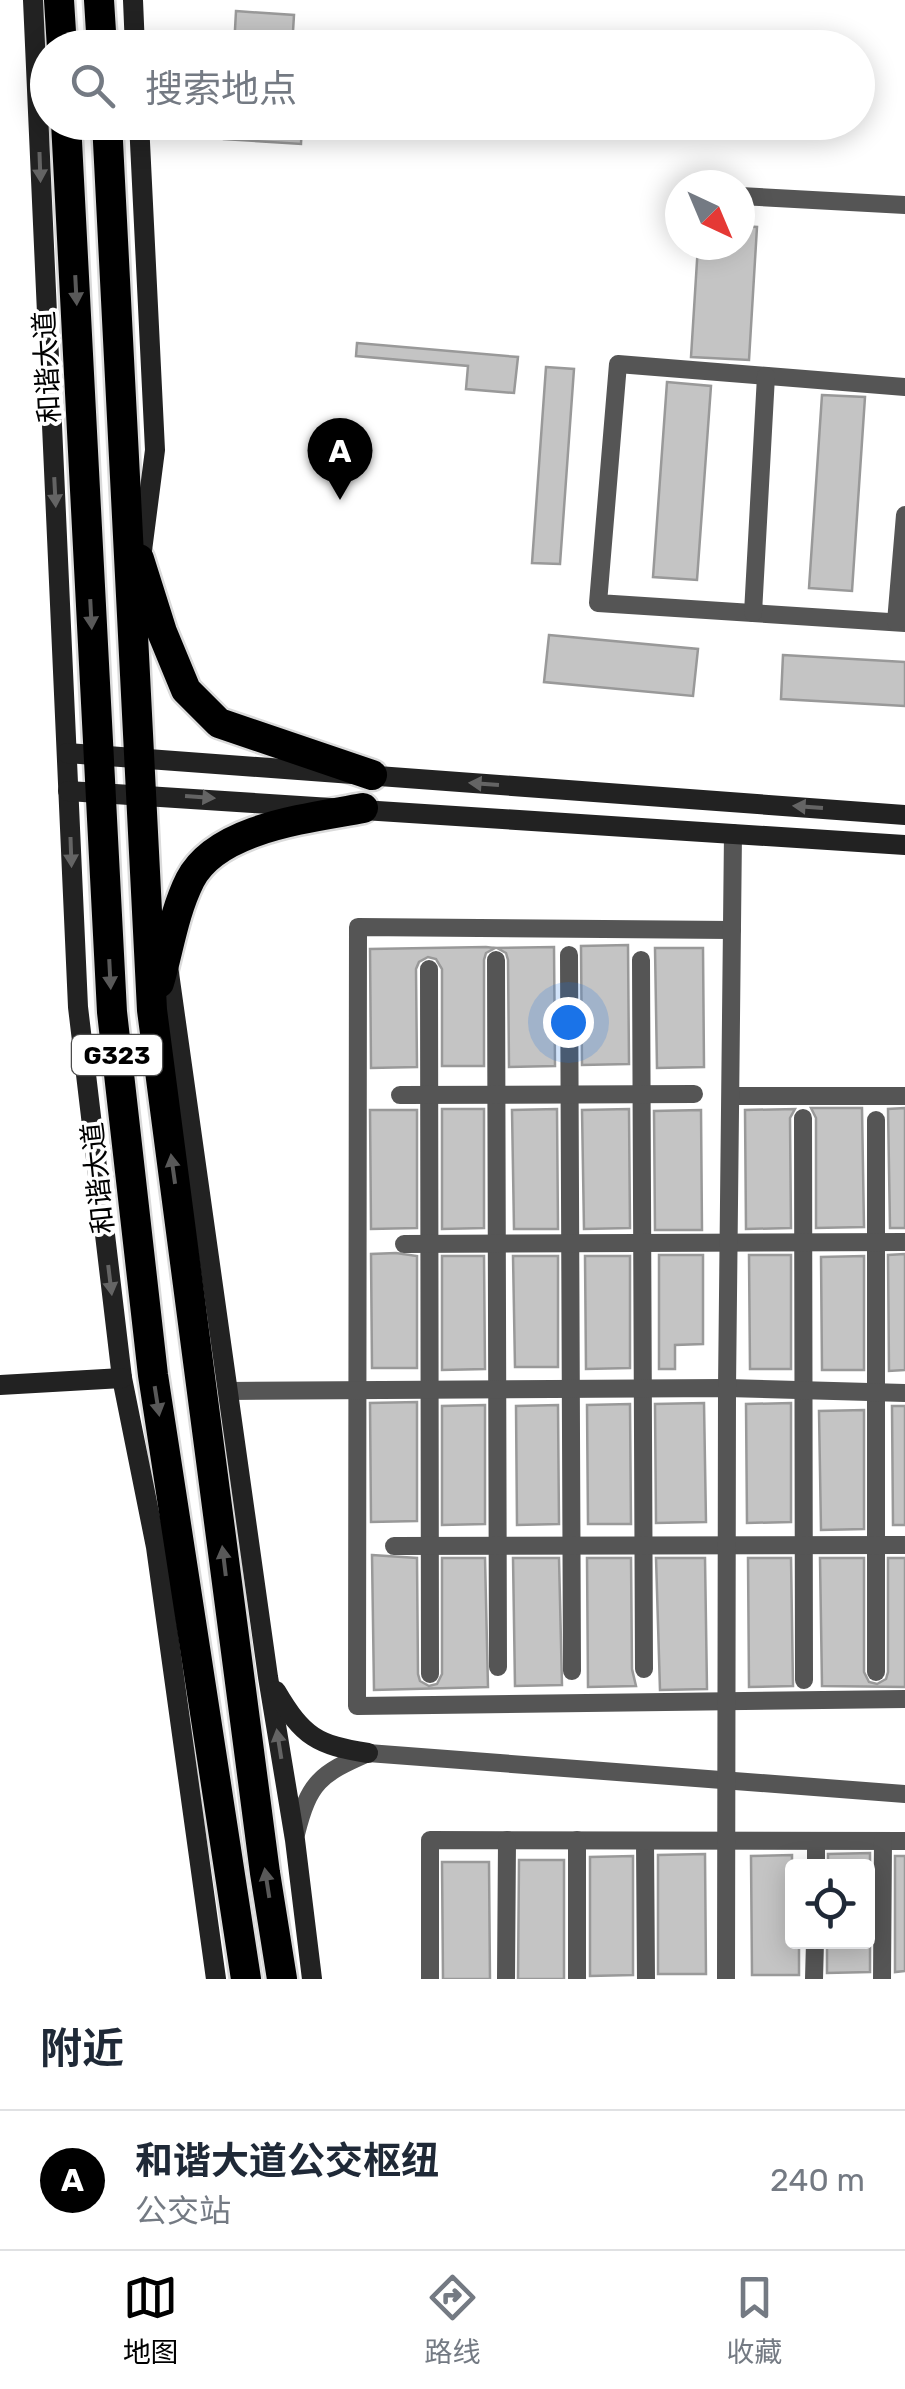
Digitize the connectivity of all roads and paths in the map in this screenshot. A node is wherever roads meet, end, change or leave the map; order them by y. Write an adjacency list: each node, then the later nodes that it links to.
1 (34, 0): 5 (street, one-way to 5)
2 (59, 0): 6 (highway)
3 (99, 0): 7 (highway)
4 (133, 0): 8 (street)
5 (35, 30)
6 (61, 30)
7 (101, 30)
8 (134, 30)
9 (40, 140): 22 (street, one-way to 22)
10 (67, 140): 23 (highway, 和谐大道 / G323, one-way to 23)
11 (107, 140): 18 (highway, G323)
12 (140, 140): 19 (street)
13 (755, 197): 14 (street)
14 (905, 206)
15 (766, 376): 16 (street); 20 (street); 20 (street)
16 (905, 387)
17 (905, 515): 21 (street)
18 (127, 519): 19 (highway); 24 (highway, G323)
19 (140, 562): 24 (street); 25 (highway)
20 (754, 613): 21 (street)
21 (900, 622)
22 (66, 753): 23 (street); 26 (street)
23 (98, 755): 24 (street); 27 (highway, 和谐大道 / G323)
24 (138, 758): 25 (street); 28 (highway, G323)
25 (372, 776): 30 (street, one-way to 25)
26 (68, 791): 27 (street); 59 (street, one-way to 59)
27 (100, 792): 28 (street); 103 (highway, 和谐大道 / G323, one-way to 103)
28 (139, 793): 29 (street, one-way to 29); 35 (street); 39 (highway, G323)
29 (363, 808): 31 (street); 35 (highway)
30 (905, 814)
31 (734, 833): 32 (street); 33 (street)
32 (905, 845)
33 (732, 930): 46 (street); 66 (street)
34 (569, 954): 41 (street)
35 (166, 956): 39 (highway); 65 (street)
36 (496, 960): 40 (street)
37 (640, 960): 42 (street)
38 (429, 969): 45 (street)
39 (152, 1010): 104 (highway, G323, one-way to 39)
40 (497, 1094): 41 (street); 45 (street); 58 (street)
41 (570, 1094): 42 (street); 53 (street)
42 (641, 1094): 43 (street); 54 (street)
43 (694, 1094)
44 (400, 1095): 45 (street)
45 (429, 1095): 57 (street)
46 (730, 1096): 47 (street); 55 (street)
47 (905, 1096)
48 (803, 1118): 50 (street)
49 (876, 1120): 51 (street)
50 (803, 1242): 51 (street); 55 (street); 68 (street)
51 (876, 1242): 52 (street); 69 (street)
52 (905, 1242)
53 (570, 1243): 54 (street); 58 (street); 64 (street)
54 (642, 1243): 55 (street); 61 (street)
55 (729, 1243): 62 (street)
56 (404, 1244): 57 (street)
57 (430, 1244): 58 (street); 67 (street)
58 (497, 1244): 63 (street)
59 (122, 1378): 60 (street); 102 (street)
60 (0, 1385)
61 (643, 1388): 62 (street); 64 (street); 78 (street)
62 (727, 1388): 68 (street); 79 (street)
63 (497, 1389): 64 (street); 67 (street); 76 (street)
64 (571, 1389): 77 (street)
65 (228, 1390): 66 (street); 85 (street)
66 (358, 1390): 67 (street); 88 (street)
67 (430, 1390): 75 (street)
68 (804, 1390): 69 (street); 71 (street)
69 (876, 1392): 70 (street); 72 (street)
70 (905, 1392)
71 (804, 1545): 72 (street); 79 (street); 86 (street)
72 (876, 1545): 73 (street); 83 (street)
73 (905, 1545)
74 (394, 1546): 75 (street)
75 (430, 1546): 76 (street); 84 (street)
76 (497, 1546): 77 (street); 80 (street)
77 (572, 1546): 78 (street); 82 (street)
78 (643, 1546): 79 (street); 81 (street)
79 (727, 1546): 88 (street)
80 (498, 1667)
81 (644, 1669)
82 (572, 1671)
83 (876, 1672)
84 (430, 1674)
85 (268, 1676): 89 (street); 92 (street, one-way to 85)
86 (804, 1680)
87 (905, 1699): 88 (street)
88 (726, 1700): 90 (street)
89 (368, 1754): 90 (street); 92 (street)
90 (726, 1782): 91 (street); 96 (street)
91 (905, 1794)
92 (295, 1840): 105 (street)
93 (507, 1840): 94 (street); 106 (street); 107 (street)
94 (578, 1840): 95 (street); 108 (street)
95 (645, 1841): 96 (street); 109 (street)
96 (726, 1841): 97 (street); 110 (street)
97 (816, 1841): 98 (street); 100 (street)
98 (883, 1842): 99 (street); 112 (street)
99 (905, 1842)
100 (816, 1859)
101 (815, 1949): 111 (street)
102 (216, 1979)
103 (246, 1979)
104 (282, 1979)
105 (312, 1979)
106 (430, 1979)
107 (506, 1979)
108 (577, 1979)
109 (646, 1979)
110 (726, 1979)
111 (814, 1979)
112 (882, 1979)

